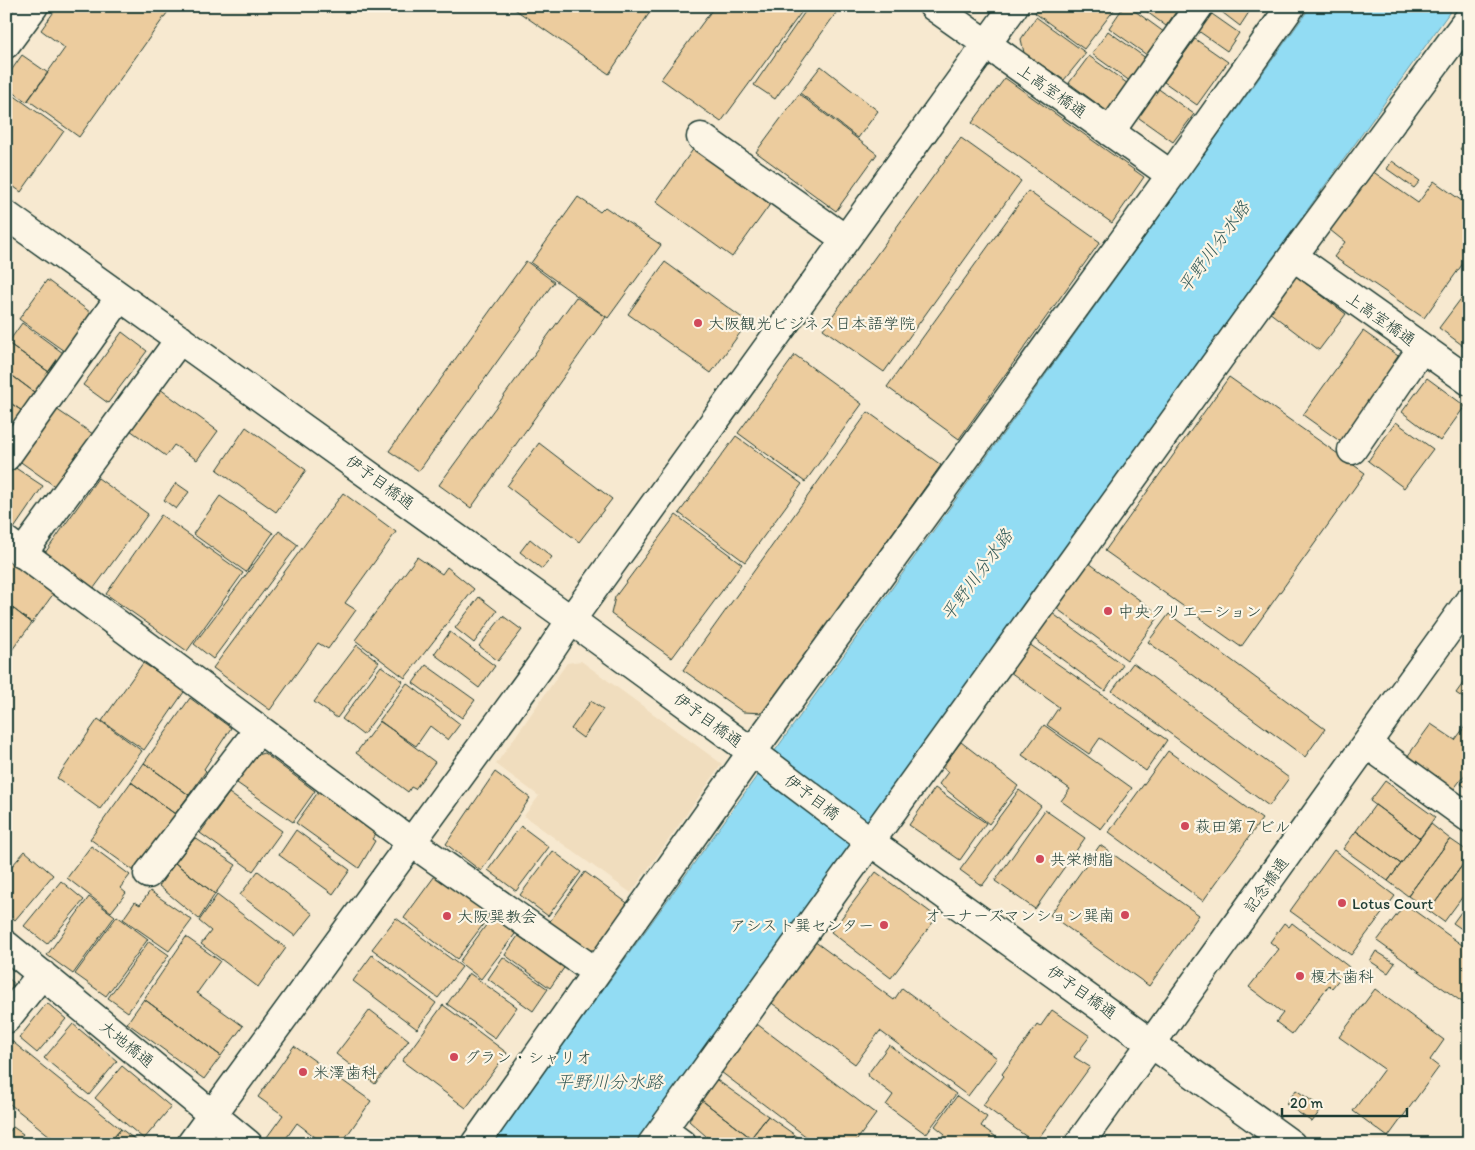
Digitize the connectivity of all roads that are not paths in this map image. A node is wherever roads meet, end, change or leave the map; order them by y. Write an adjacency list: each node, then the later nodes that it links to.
1 (34, 6): 7 (street)
2 (933, 6): 8 (street, 上高室橋通)
3 (1014, 6): 8 (street)
4 (1199, 6): 9 (street)
5 (1291, 6): 11 (street)
6 (1469, 18): 14 (street)
7 (6, 44)
8 (986, 44): 9 (street, 上高室橋通); 13 (street)
9 (1110, 132): 11 (street, 上高室橋通)
10 (701, 137): 13 (street)
11 (1171, 175): 26 (street)
12 (6, 215): 15 (street, 伊予目橋通)
13 (845, 239): 23 (street)
14 (1294, 256): 17 (street, 上高室橋通); 29 (street)
15 (120, 298): 16 (street, 伊予目橋通); 20 (street)
16 (180, 339): 21 (street); 23 (street, 伊予目橋通)
17 (1422, 348): 18 (street, 上高室橋通); 19 (street)
18 (1469, 381)
19 (1352, 450)
20 (6, 457)
21 (14, 548): 24 (street)
22 (1469, 601): 25 (street, 記念橋通)
23 (571, 620): 26 (street, 伊予目橋通); 28 (street)
24 (259, 729): 28 (street); 30 (street)
25 (1367, 744): 27 (street); 35 (street, 記念橋通)
26 (752, 752): 29 (street, 伊予目橋); 32 (street)
27 (1469, 818)
28 (411, 842): 32 (street); 36 (street)
29 (871, 842): 35 (street, 伊予目橋通); 37 (street)
30 (148, 874)
31 (6, 945): 33 (street, 大地橋通)
32 (596, 972): 40 (street)
33 (42, 974): 34 (street); 36 (street, 大地橋通)
34 (6, 1019)
35 (1152, 1042): 41 (street, 記念橋通); 42 (street, 伊予目橋通)
36 (212, 1114): 38 (street); 39 (street, 大地橋通)
37 (666, 1139)
38 (191, 1144)
39 (248, 1144)
40 (475, 1144)
41 (1080, 1144)
42 (1291, 1144)

